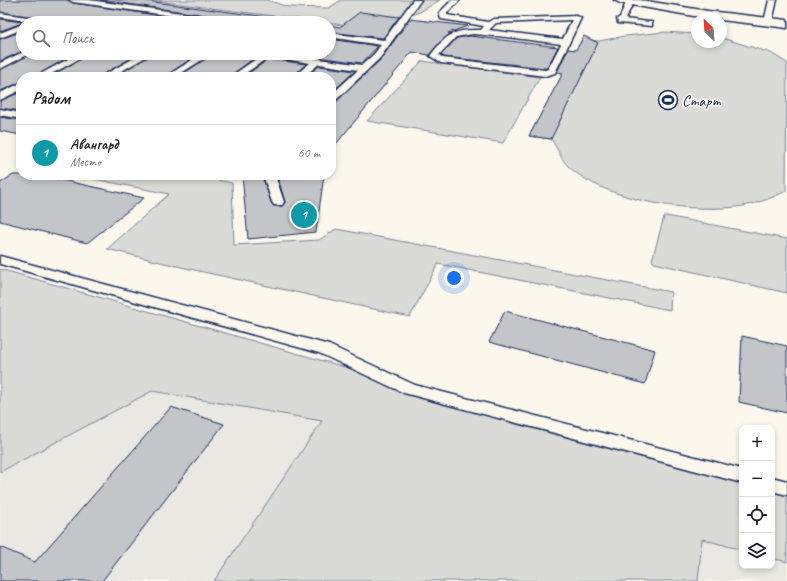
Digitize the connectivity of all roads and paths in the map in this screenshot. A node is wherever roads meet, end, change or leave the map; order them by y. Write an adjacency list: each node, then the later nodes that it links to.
1 (73, 0): 7 (lane)
2 (417, 0): 18 (lane)
3 (456, 0): 12 (lane)
4 (773, 0): 9 (lane)
5 (625, 1): 9 (street); 10 (lane)
6 (0, 15): 8 (lane)
7 (188, 16)
8 (16, 18)
9 (768, 22): 11 (street)
10 (649, 24)
11 (787, 24)
12 (490, 25): 14 (lane); 17 (lane)
13 (16, 29): 15 (lane)
14 (482, 33): 17 (lane); 17 (lane)
15 (0, 36)
16 (336, 37): 18 (lane)
17 (565, 42)
18 (386, 43): 27 (lane)
19 (16, 58): 26 (lane)
20 (72, 60): 28 (lane)
21 (136, 60): 29 (lane)
22 (197, 60): 30 (lane)
23 (259, 60): 31 (lane)
24 (305, 60): 25 (lane)
25 (317, 62): 27 (lane); 32 (lane)
26 (0, 66)
27 (364, 68): 34 (lane)
28 (49, 72)
29 (113, 72)
30 (177, 72)
31 (241, 72)
32 (304, 72)
33 (16, 89): 35 (lane)
34 (336, 95)
35 (0, 97)
36 (0, 112): 37 (lane)
37 (16, 115)
38 (271, 180): 39 (lane)
39 (278, 202)
40 (0, 260): 41 (lane)
41 (739, 475)
42 (775, 485): 43 (lane)
43 (787, 488)

